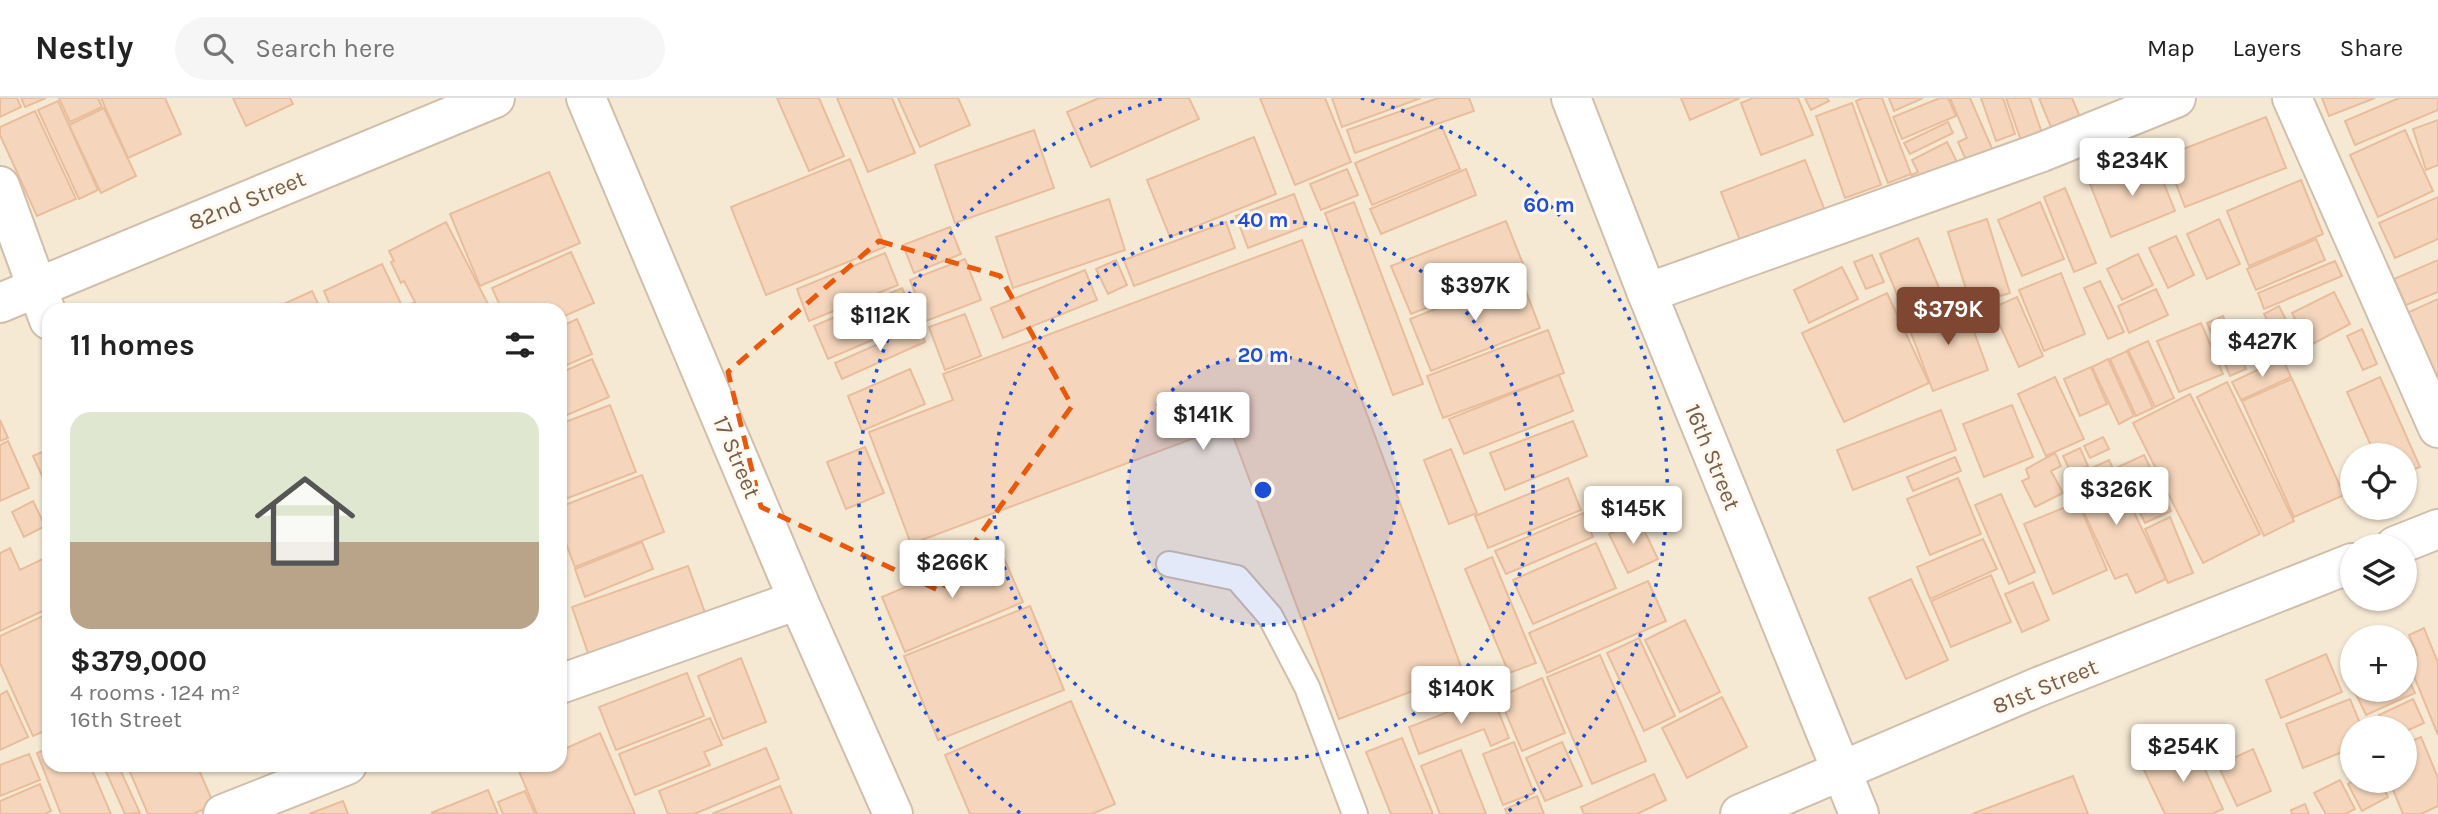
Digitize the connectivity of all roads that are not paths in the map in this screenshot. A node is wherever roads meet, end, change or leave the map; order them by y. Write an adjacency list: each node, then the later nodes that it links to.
1 (495, 98): 9 (street, 82nd Street)
2 (586, 98): 15 (street, 17 Street)
3 (1570, 98): 7 (street, 16th Street)
4 (2176, 98): 7 (street)
5 (2292, 98): 10 (street)
6 (0, 186): 9 (street)
7 (1647, 293): 18 (street, 16th Street)
8 (0, 303): 9 (street, 82nd Street)
9 (43, 303)
10 (2438, 428)
11 (2438, 529): 12 (street)
12 (2417, 537)
13 (1169, 564): 21 (lane)
14 (2340, 568): 18 (street, 81st Street)
15 (798, 600): 16 (street); 20 (street, 17 Street)
16 (567, 682)
17 (329, 772): 19 (street)
18 (1841, 772): 22 (street, 81st Street); 23 (street, 16th Street)
19 (223, 814)
20 (893, 814)
21 (1354, 814)
22 (1740, 814)
23 (1859, 814)

